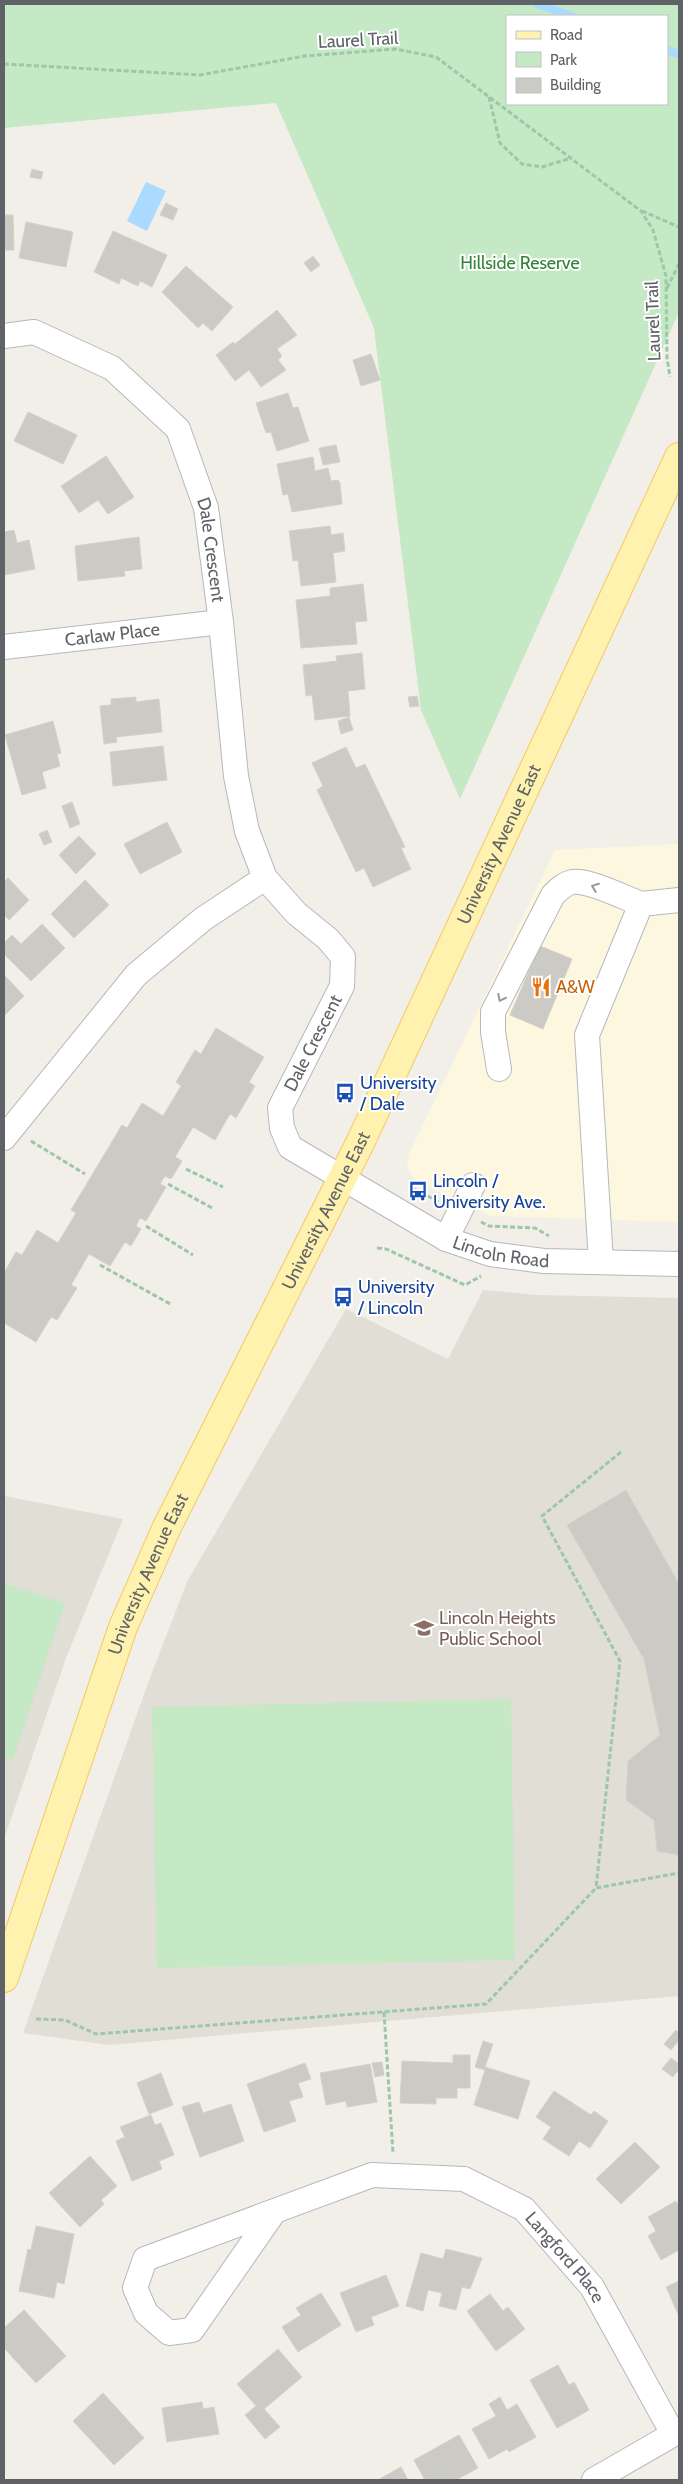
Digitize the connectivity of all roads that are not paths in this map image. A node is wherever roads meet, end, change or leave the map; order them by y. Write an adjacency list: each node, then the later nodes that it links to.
1 (4, 336): 3 (street, Dale Crescent)
2 (679, 457): 10 (main road, University Avenue East)
3 (221, 622): 4 (street, Carlaw Place); 5 (street, Dale Crescent)
4 (4, 647)
5 (265, 878): 9 (street); 10 (street, Dale Crescent)
6 (679, 900): 7 (street)
7 (641, 904): 8 (street, one-way to 8); 13 (street)
8 (499, 1069)
9 (7, 1133)
10 (342, 1178): 12 (street, Lincoln Road); 15 (main road, University Avenue East)
11 (473, 1185): 12 (street)
12 (446, 1239): 13 (street, Lincoln Road)
13 (602, 1262): 14 (street, Lincoln Road)
14 (679, 1264)
15 (4, 1978)
16 (274, 2212): 16 (street, Langford Place); 17 (street, Langford Place)
17 (676, 2432): 18 (street)
18 (594, 2480)

